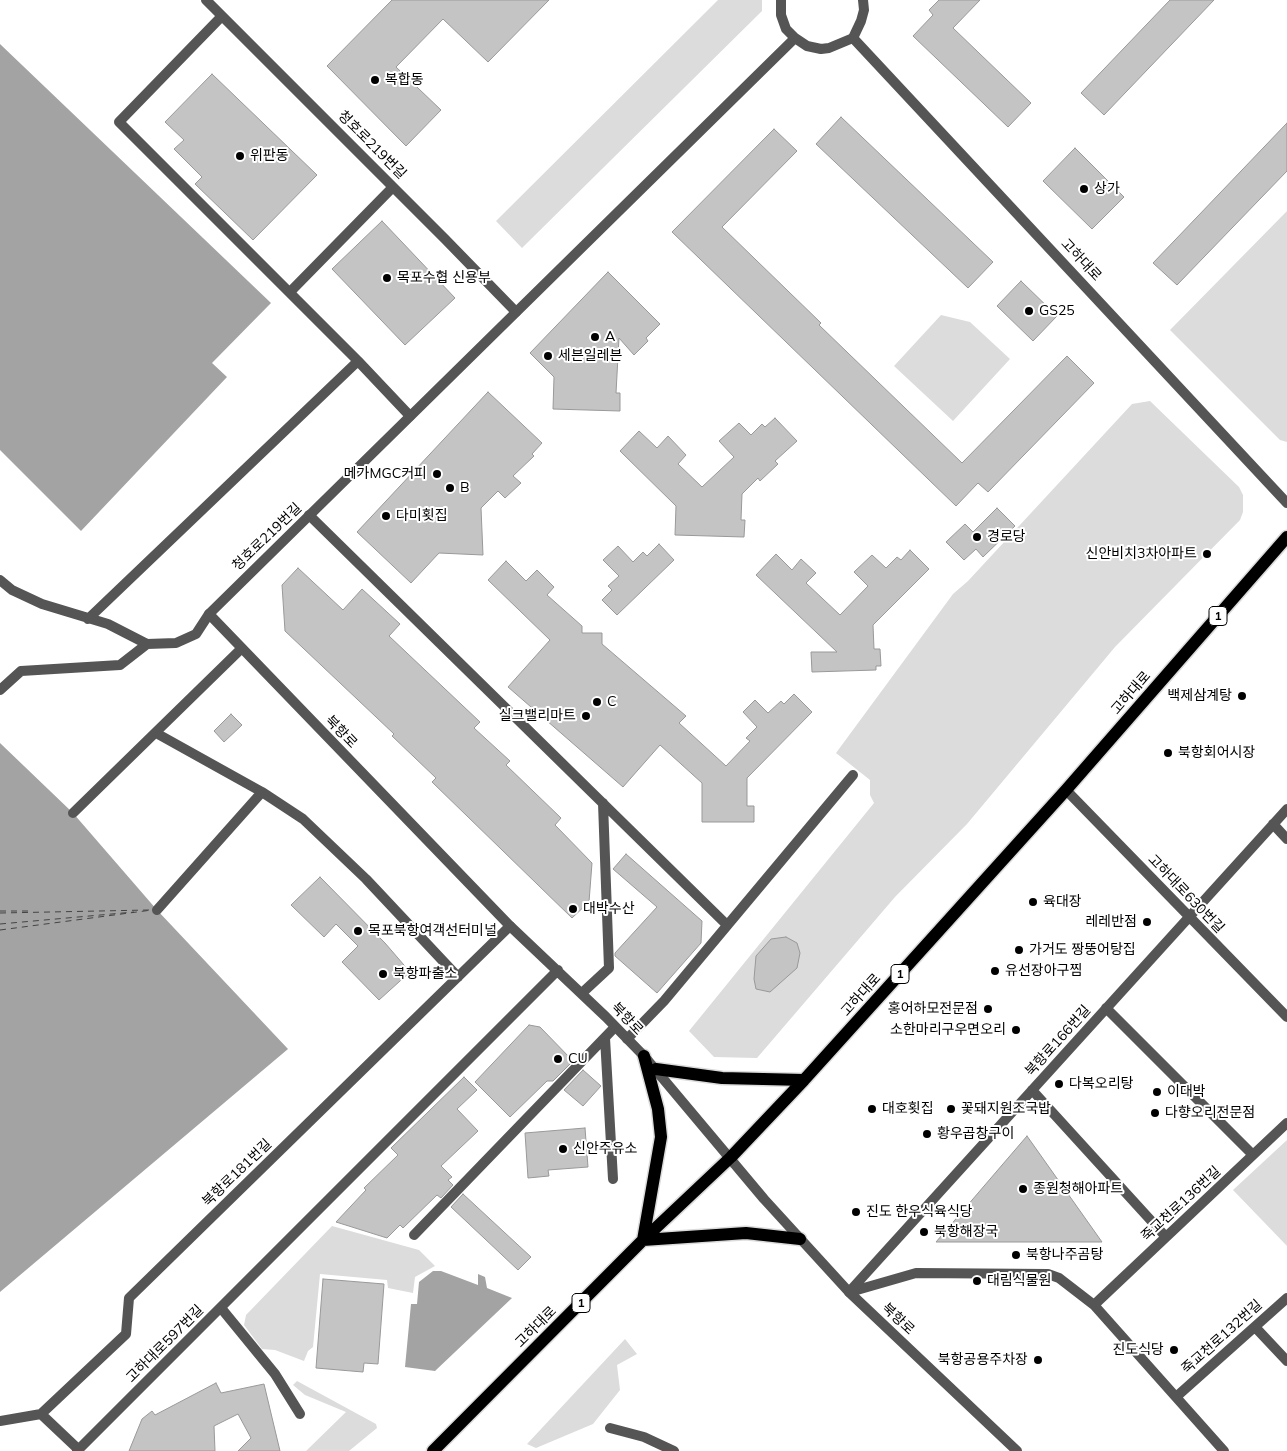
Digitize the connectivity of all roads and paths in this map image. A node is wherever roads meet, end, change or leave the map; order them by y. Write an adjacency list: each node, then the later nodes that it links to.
1 (206, 0): 4 (street, 청호로219번길)
2 (781, 0): 5 (street)
3 (863, 0): 6 (street)
4 (222, 16): 7 (street, 청호로219번길); 8 (street)
5 (795, 38): 6 (street); 9 (street, 청호로219번길)
6 (853, 38): 12 (street, 고하대로)
7 (393, 187): 8 (street); 9 (street, 청호로219번길)
8 (290, 292): 10 (street)
9 (516, 312): 11 (street, 청호로219번길)
10 (358, 361): 11 (street); 17 (street)
11 (410, 416): 13 (street, 청호로219번길)
12 (1287, 503)
13 (309, 515): 16 (street, 청호로219번길); 25 (street)
14 (1287, 537): 23 (main road, 고하대로 / 1)
15 (0, 580): 17 (street)
16 (209, 614): 18 (street, 청호로219번길); 19 (street, 북항로)
17 (88, 619): 18 (street)
18 (147, 644): 20 (street)
19 (241, 649): 21 (street); 33 (street, 북항로)
20 (0, 690)
21 (156, 733): 24 (street); 27 (street)
22 (852, 775): 32 (street)
23 (1066, 790): 31 (street, 고하대로630번길); 44 (main road, 고하대로 / 1)
24 (262, 792): 30 (street); 35 (street)
25 (603, 803): 32 (street); 36 (street)
26 (1287, 808): 28 (street, 북항로166번길)
27 (73, 813)
28 (1273, 824): 29 (street); 31 (street, 북항로166번길)
29 (1287, 839)
30 (157, 910)
31 (1189, 916): 37 (street, 북항로166번길); 38 (street, 고하대로630번길)
32 (727, 925): 41 (street)
33 (510, 926): 34 (street, 북항로); 35 (street, 북항로181번길)
34 (558, 970): 36 (street, 북항로); 57 (street)
35 (458, 977): 61 (street, 북항로181번길)
36 (582, 993): 39 (street, 북항로)
37 (1106, 1008): 45 (street, 북항로166번길); 47 (street)
38 (1287, 1017)
39 (615, 1026): 40 (street); 41 (street, 북항로)
40 (605, 1038): 49 (street); 50 (street)
41 (627, 1039): 42 (street, 북항로)
42 (644, 1056): 43 (street, 북항로); 53 (main road)
43 (656, 1069): 44 (main road); 48 (street, 북항로)
44 (804, 1080): 48 (main road, 고하대로 / 1)
45 (1032, 1090): 51 (street); 54 (street, 북항로166번길)
46 (1287, 1123): 47 (street, 죽교천로136번길)
47 (1253, 1156): 51 (street, 죽교천로136번길)
48 (731, 1157): 52 (street, 북항로); 53 (main road, 고하대로 / 1)
49 (613, 1179)
50 (414, 1235)
51 (1166, 1237): 56 (street, 죽교천로136번길)
52 (800, 1239): 53 (main road); 54 (street, 북항로)
53 (643, 1240): 66 (main road, 고하대로 / 1)
54 (849, 1292): 56 (street); 68 (street, 북항로)
55 (1287, 1298): 58 (street, 죽교천로132번길)
56 (1094, 1305): 60 (street)
57 (222, 1308): 62 (street, 고하대로597번길); 65 (street, 고하대로597번길)
58 (1255, 1327): 59 (street); 60 (street, 죽교천로132번길)
59 (1287, 1361)
60 (1176, 1397): 69 (street)
61 (41, 1414): 63 (street); 65 (street)
62 (300, 1414)
63 (0, 1421)
64 (610, 1428): 67 (street)
65 (78, 1450)
66 (433, 1451)
67 (674, 1451)
68 (1017, 1451)
69 (1224, 1451)

